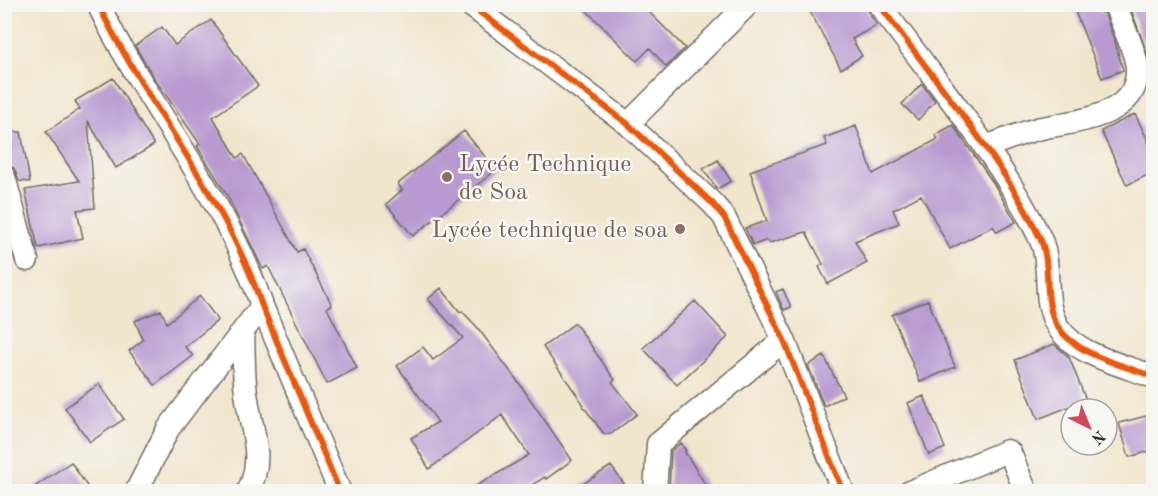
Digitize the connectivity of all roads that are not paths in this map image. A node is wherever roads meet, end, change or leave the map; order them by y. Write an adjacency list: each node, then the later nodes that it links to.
1 (98, 4): 10 (street)
2 (469, 4): 6 (street)
3 (748, 4): 6 (street)
4 (879, 4): 7 (street)
5 (1114, 4): 7 (street)
6 (628, 124): 12 (street)
7 (985, 147): 13 (street)
8 (4, 177): 9 (street)
9 (27, 260)
10 (262, 306): 11 (street); 16 (street)
11 (243, 331): 14 (street); 15 (street)
12 (784, 340): 17 (street); 18 (street)
13 (1154, 377)
14 (136, 492)
15 (248, 492)
16 (340, 492)
17 (656, 492)
18 (843, 492)
19 (910, 492): 20 (street)
20 (1026, 492)

